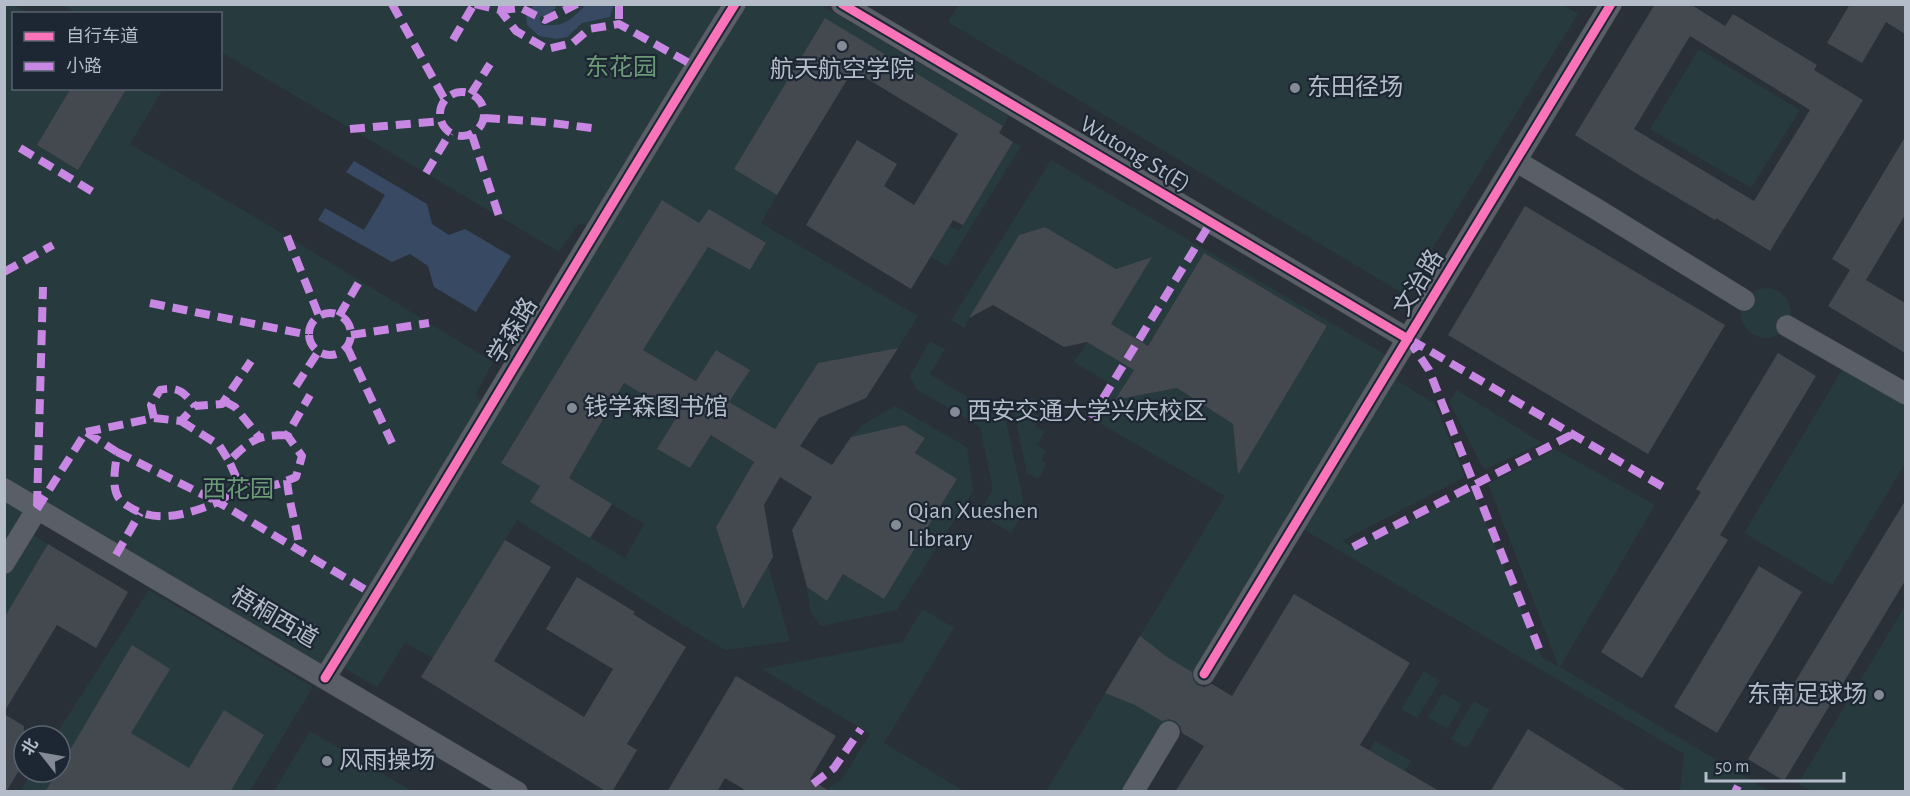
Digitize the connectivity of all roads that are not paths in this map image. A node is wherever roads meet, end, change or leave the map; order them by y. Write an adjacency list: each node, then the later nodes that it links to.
1 (735, 4): 13 (street, 学森路)
2 (842, 4): 7 (street, Wutong St(E))
3 (1611, 4): 4 (street, 文治路)
4 (1516, 161): 5 (street); 7 (street, 文治路)
5 (1744, 300)
6 (1787, 326): 8 (street)
7 (1408, 339): 12 (street, 文治路)
8 (1905, 394)
9 (4, 489): 10 (street, 梧桐西道)
10 (37, 509): 11 (street); 13 (street, 梧桐西道)
11 (4, 563)
12 (1204, 674)
13 (325, 678): 15 (street, 梧桐西道)
14 (1169, 732): 16 (street)
15 (517, 792)
16 (1133, 792)

